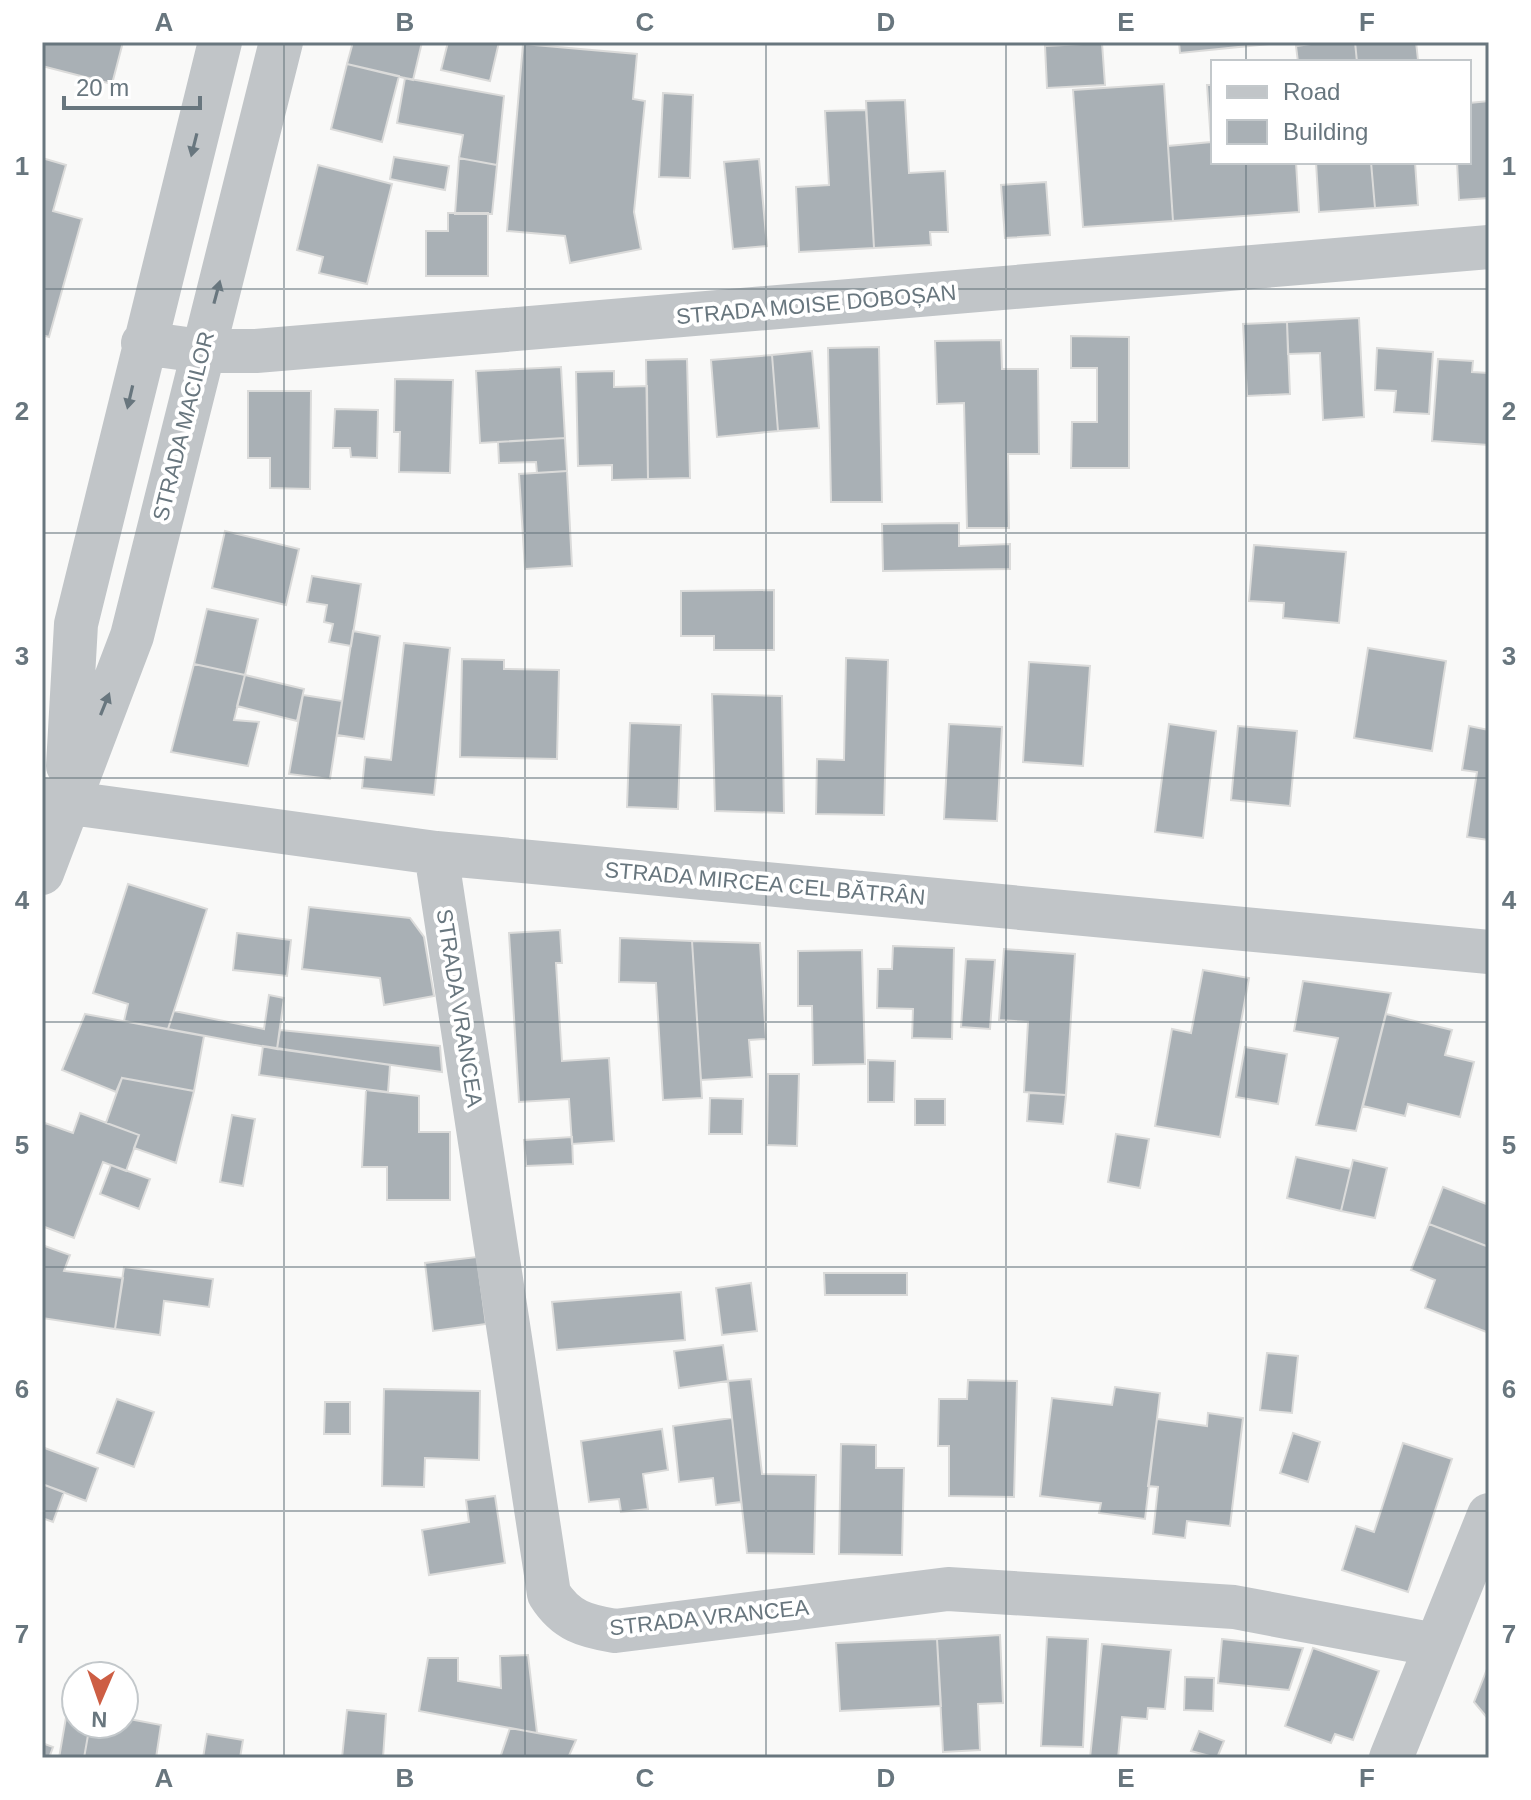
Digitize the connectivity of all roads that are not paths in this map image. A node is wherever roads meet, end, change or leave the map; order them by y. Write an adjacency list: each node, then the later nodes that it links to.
1 (220, 42): 4 (street, STRADA MACILOR, one-way to 4)
2 (281, 42): 5 (street, STRADA MACILOR, one-way to 2)
3 (1489, 247): 5 (street, STRADA MOISE DOBOȘAN)
4 (143, 343): 5 (street, STRADA MOISE DOBOȘAN); 6 (street, STRADA MACILOR, one-way to 6)
5 (201, 351): 6 (street, STRADA MACILOR, one-way to 5)
6 (54, 801): 7 (street, STRADA MIRCEA CEL BĂTRÂN); 8 (street, STRADA MACILOR)
7 (436, 853): 9 (street, STRADA MIRCEA CEL BĂTRÂN); 11 (street, STRADA VRANCEA)
8 (42, 873)
9 (1489, 952)
10 (1489, 1515): 11 (street)
11 (1436, 1645): 12 (street)
12 (1391, 1758)

